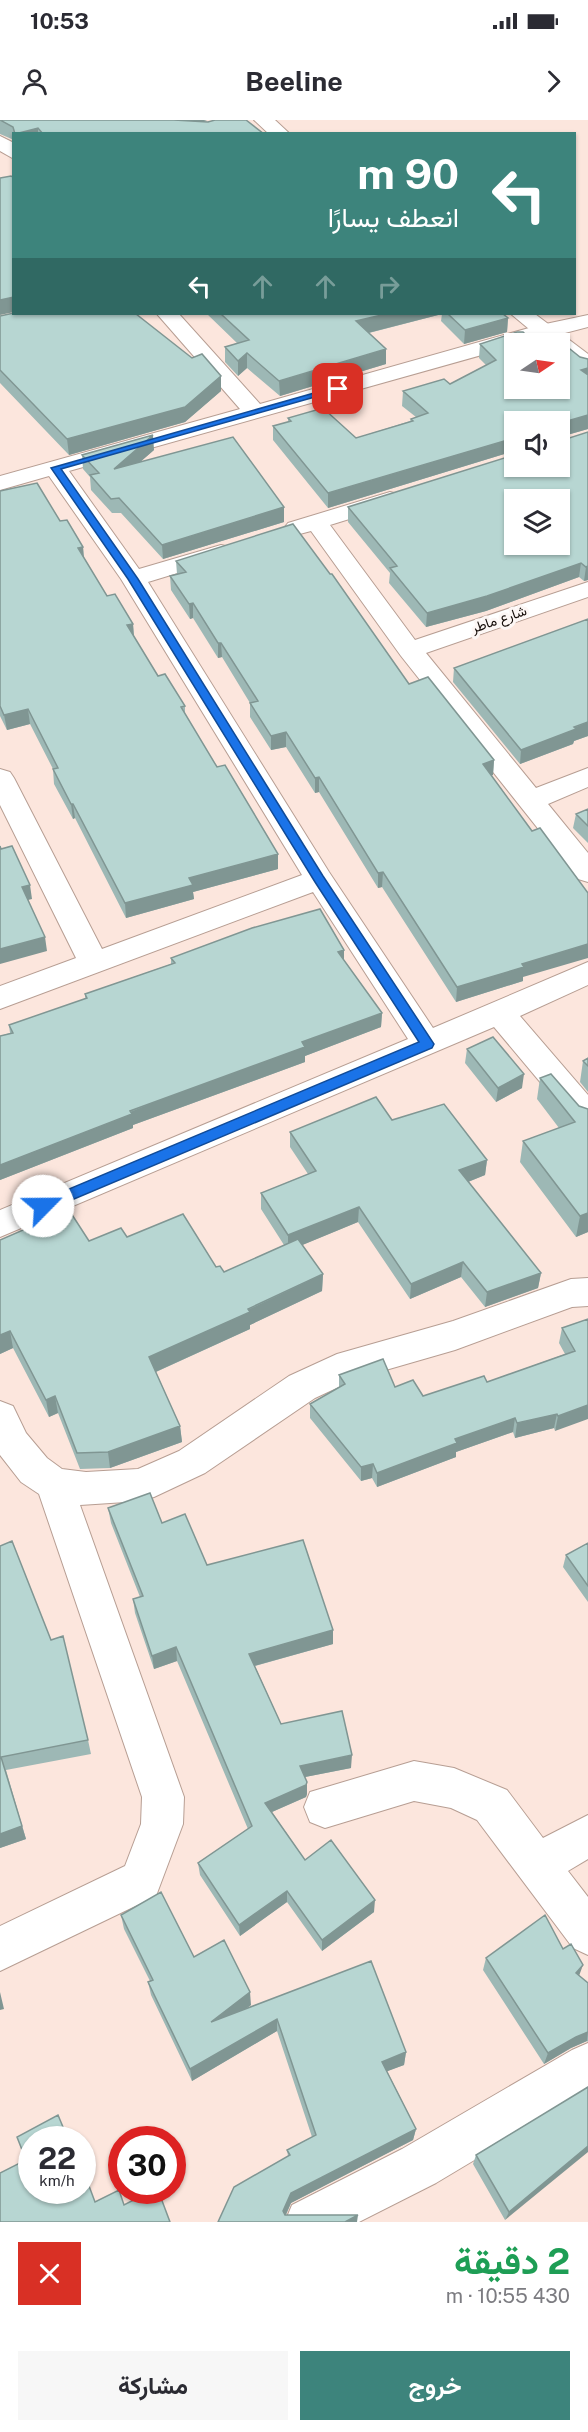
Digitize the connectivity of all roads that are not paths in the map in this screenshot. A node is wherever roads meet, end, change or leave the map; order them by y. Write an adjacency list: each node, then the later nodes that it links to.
1 (263, 120): 2 (street)
2 (278, 132)
3 (0, 142): 4 (street)
4 (12, 151)
5 (169, 315): 10 (street)
6 (523, 315): 8 (street)
7 (588, 321): 8 (street)
8 (544, 330): 9 (street); 10 (street)
9 (588, 364)
10 (255, 412): 11 (street)
11 (55, 468): 12 (street); 17 (street)
12 (0, 483)
13 (415, 491): 14 (street)
14 (316, 522): 15 (street); 19 (street)
15 (270, 536)
16 (247, 543): 17 (street)
17 (133, 579): 24 (street)
18 (588, 589): 19 (street, شارع ماطر)
19 (411, 650): 22 (street)
20 (588, 777): 22 (street)
21 (0, 778): 25 (street)
22 (529, 801): 23 (street)
23 (588, 872)
24 (319, 879): 25 (street); 29 (street)
25 (94, 963): 27 (street)
26 (588, 973): 28 (street)
27 (0, 998)
28 (499, 1012): 29 (street); 30 (street)
29 (427, 1044): 31 (street)
30 (588, 1117)
31 (0, 1224)
32 (588, 1292): 34 (street)
33 (0, 1417): 34 (street)
34 (54, 1484): 39 (street)
35 (325, 1807): 37 (street)
36 (588, 1836): 37 (street)
37 (537, 1865): 38 (street)
38 (588, 1933)
39 (0, 1949)
40 (588, 2066): 41 (street)
41 (309, 2222)

